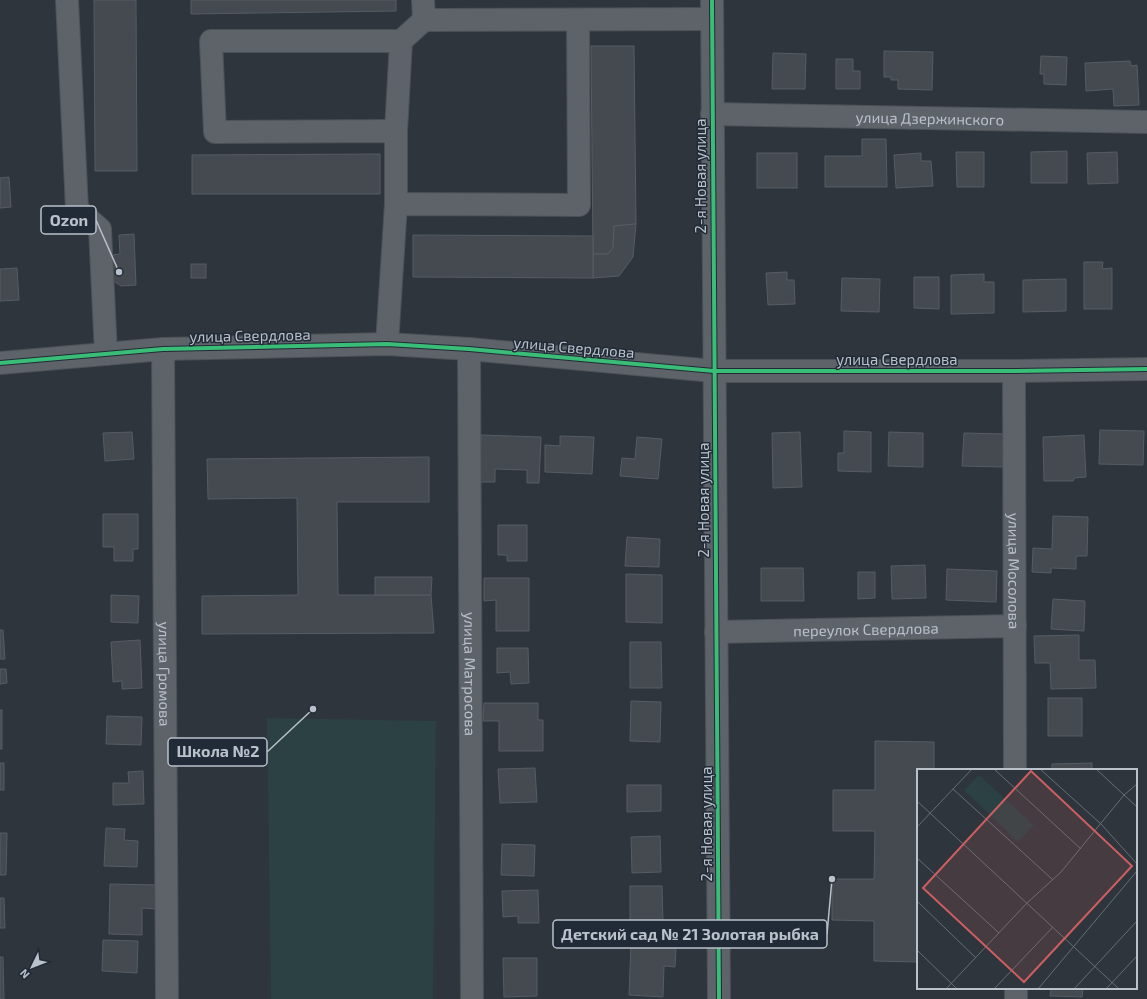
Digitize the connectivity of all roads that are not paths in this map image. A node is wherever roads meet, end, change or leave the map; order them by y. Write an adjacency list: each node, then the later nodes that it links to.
1 (67, 0): 13 (street)
2 (424, 10): 4 (street); 5 (street)
3 (712, 10): 4 (street); 6 (street, 2-я Новая улица)
4 (578, 20): 9 (street)
5 (401, 41): 8 (street); 8 (street)
6 (712, 114): 7 (street, улица Дзержинского); 16 (street, 2-я Новая улица)
7 (1147, 122)
8 (396, 131): 9 (street)
9 (396, 204): 10 (street)
10 (388, 344): 11 (street, улица Свердлова); 12 (street, улица Свердлова)
11 (163, 349): 13 (street, улица Свердлова); 21 (street, улица Громова)
12 (469, 350): 16 (street, улица Свердлова); 22 (street, улица Матросова)
13 (106, 354): 14 (street, улица Свердлова)
14 (0, 363)
15 (1147, 369): 17 (street, улица Свердлова)
16 (714, 371): 17 (street, улица Свердлова); 19 (street, 2-я Новая улица)
17 (1014, 371): 18 (street, улица Мосолова)
18 (1015, 626): 19 (street, переулок Свердлова); 20 (street, улица Мосолова)
19 (716, 632): 23 (street, 2-я Новая улица)
20 (1015, 769)
21 (167, 999)
22 (472, 999)
23 (719, 999)

